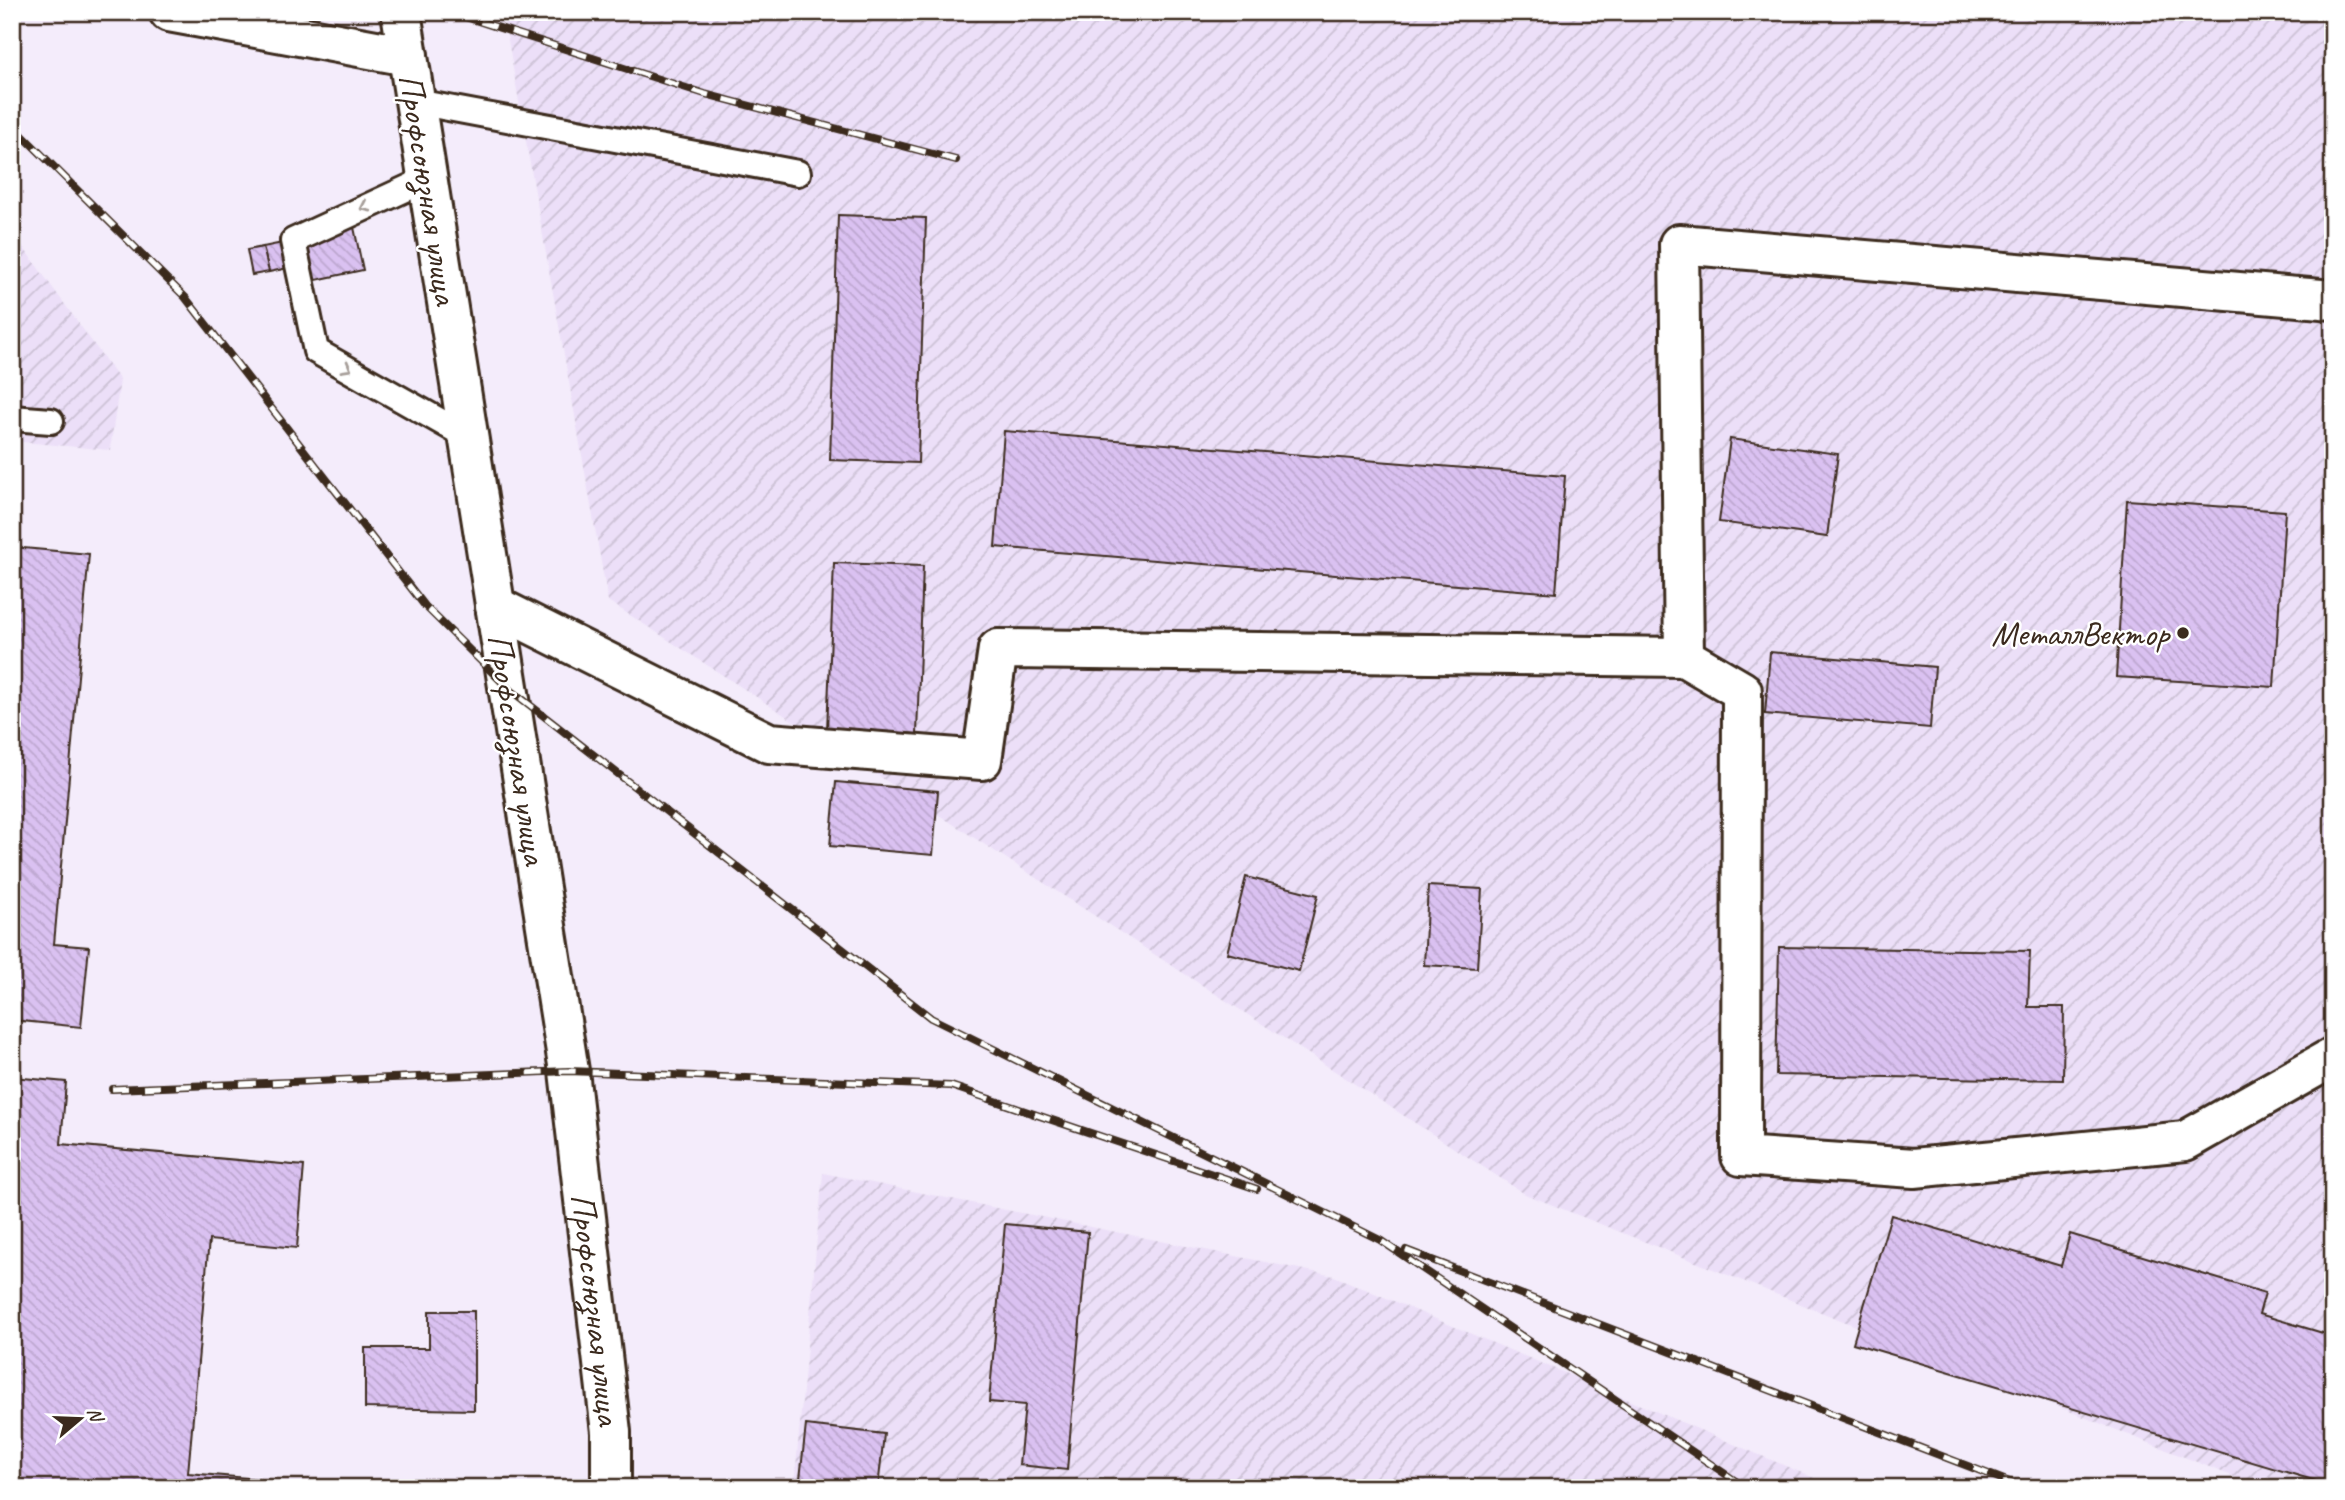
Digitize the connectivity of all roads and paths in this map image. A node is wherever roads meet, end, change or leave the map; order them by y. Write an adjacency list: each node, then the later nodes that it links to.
1 (169, 12): 3 (street)
2 (401, 12): 3 (street, Профсоюзная улица)
3 (408, 56): 4 (street, Профсоюзная улица)
4 (416, 102): 5 (lane); 6 (street, Профсоюзная улица)
5 (798, 173)
6 (427, 179): 10 (street, Профсоюзная улица); 10 (lane, one-way to 10)
7 (2333, 300): 12 (street)
8 (12, 418): 9 (lane)
9 (51, 421)
10 (468, 437): 11 (street, Профсоюзная улица)
11 (495, 606): 12 (street); 14 (street, Профсоюзная улица)
12 (1684, 657): 13 (street)
13 (2333, 1057)
14 (611, 1488)

